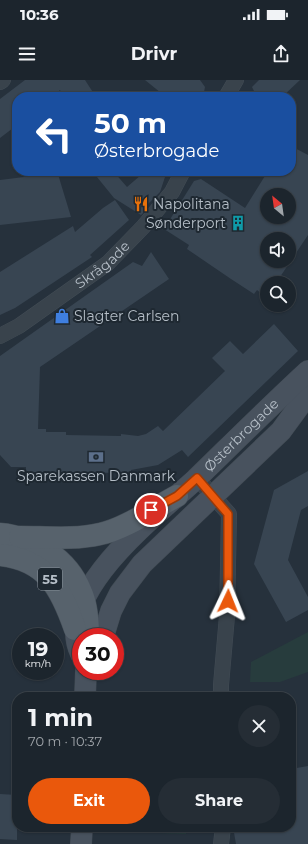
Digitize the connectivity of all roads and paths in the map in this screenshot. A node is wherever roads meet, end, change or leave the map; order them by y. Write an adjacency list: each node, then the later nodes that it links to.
1 (3, 80): 3 (street)
2 (236, 80): 4 (street)
3 (0, 82)
4 (229, 92)
5 (181, 176): 6 (street, Skrågade)
6 (0, 336)
7 (308, 371): 9 (main road, Østerbrogade)
8 (308, 394): 11 (main road, Østerbrogade)
9 (197, 478): 10 (main road, Østerbrogade); 11 (street)
10 (177, 496): 12 (main road); 14 (main road, Østerbrogade)
11 (213, 497): 17 (main road, Østerbrogade); 20 (street)
12 (10, 536): 14 (main road, 55)
13 (0, 555): 15 (main road, 55)
14 (84, 600): 16 (main road, 55)
15 (79, 628)
16 (82, 628)
17 (106, 628)
18 (86, 680): 19 (main road)
19 (85, 692)
20 (221, 692)
21 (82, 832): 23 (main road)
22 (222, 832): 24 (street)
23 (81, 844)
24 (221, 844)

